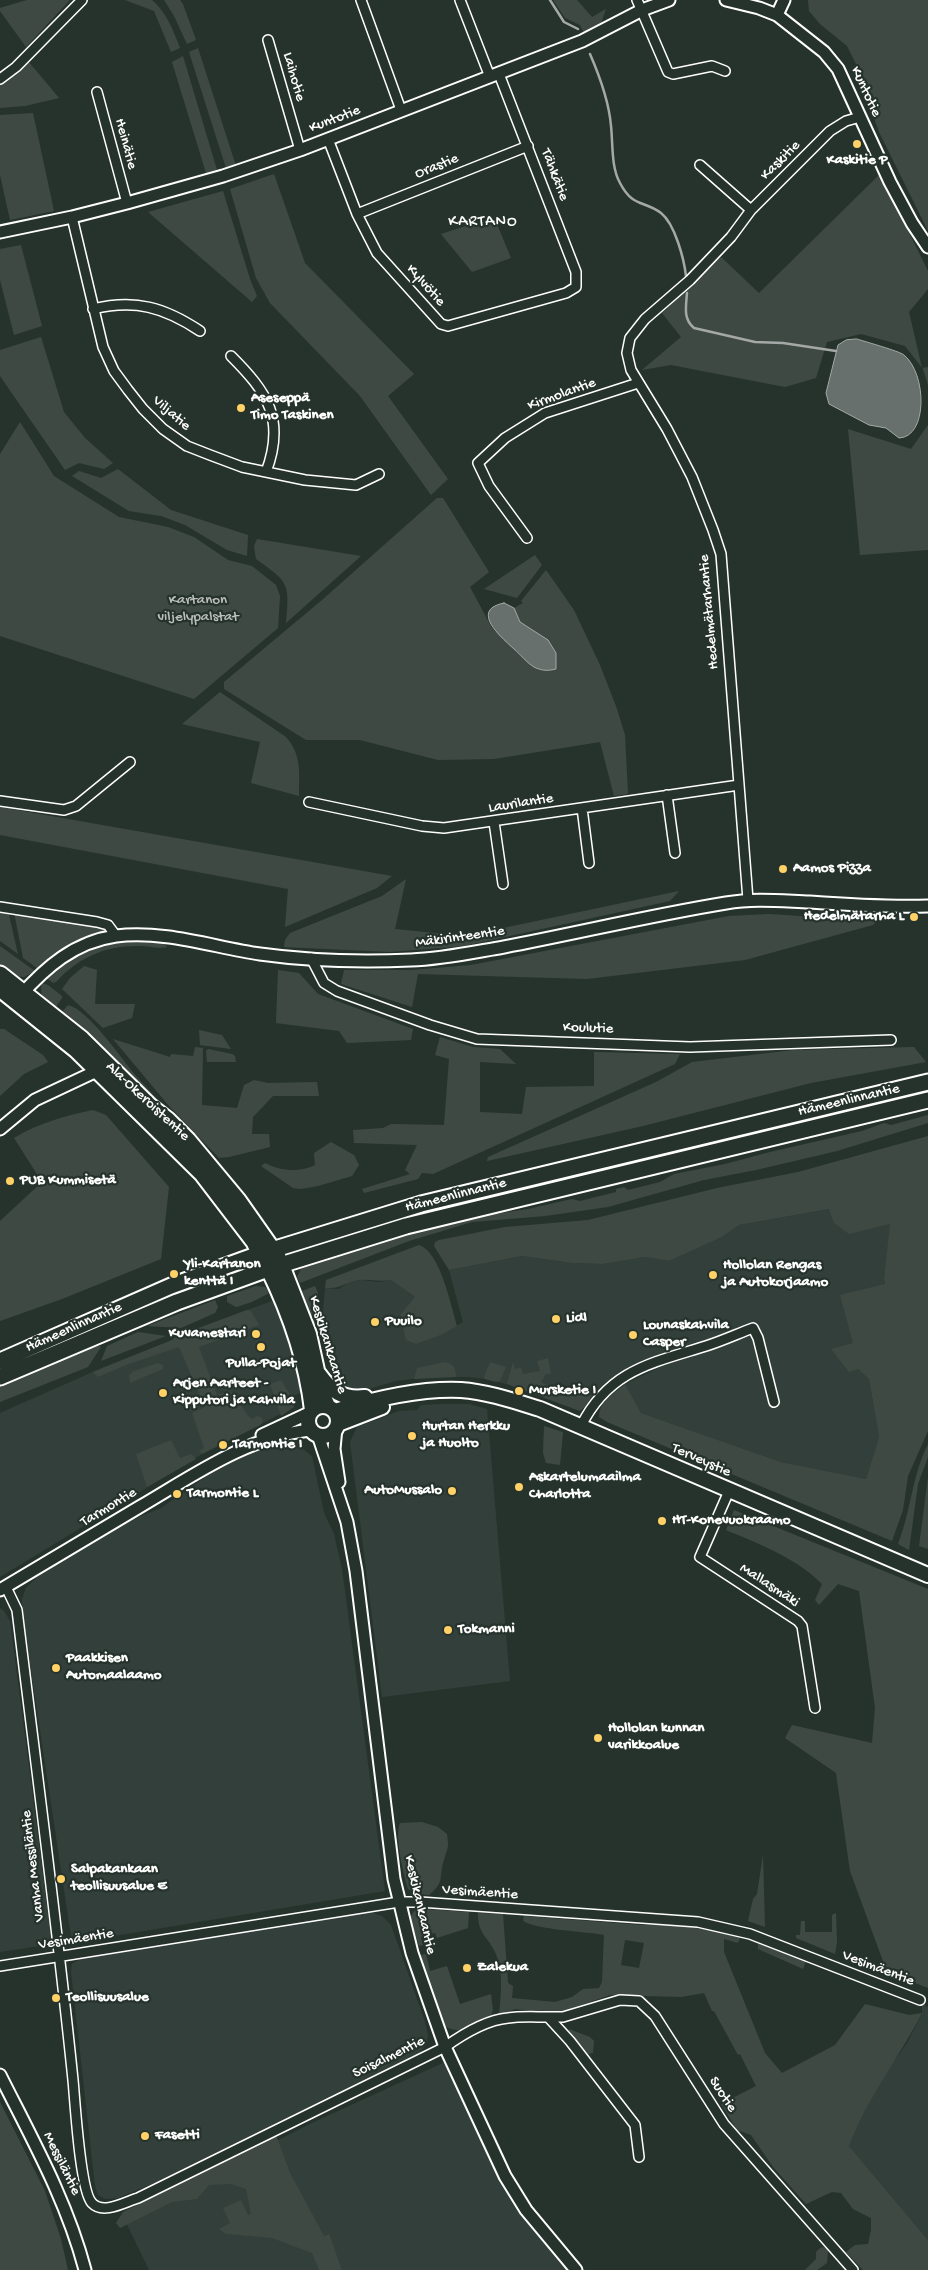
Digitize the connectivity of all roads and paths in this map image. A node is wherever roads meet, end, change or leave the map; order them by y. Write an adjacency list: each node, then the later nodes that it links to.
1 (82, 0): 12 (street)
2 (360, 0): 14 (street)
3 (460, 0): 11 (street, Tähkätie)
4 (669, 0): 7 (street, Kuntotie)
5 (726, 0): 8 (street, Kuntotie)
6 (784, 0): 8 (street)
7 (640, 5): 10 (street); 11 (street, Kuntotie)
8 (777, 15): 15 (street, Kuntotie)
9 (268, 40): 18 (street, Laihotie)
10 (725, 71)
11 (494, 76): 14 (street, Kuntotie); 17 (street, Tähkätie)
12 (0, 79)
13 (97, 92): 20 (street, Heinätie)
14 (402, 110): 16 (street, Kuntotie)
15 (860, 117): 21 (street, Kaskitie); 25 (street, Kuntotie)
16 (328, 139): 18 (street, Kuntotie); 22 (street, Kylvötie)
17 (528, 146): 22 (street, Orastie); 26 (street, Tähkätie)
18 (300, 150): 20 (street, Kuntotie)
19 (700, 165): 21 (street)
20 (127, 203): 23 (street, Kuntotie)
21 (751, 210): 28 (street, Kaskitie)
22 (357, 214): 26 (street, Kylvötie)
23 (72, 217): 24 (street, Kuntotie); 27 (street, Viljatie)
24 (0, 232)
25 (928, 247)
26 (576, 287)
27 (92, 309): 29 (street); 32 (street, Viljatie)
28 (645, 319): 31 (street, Hedelmätarhantie)
29 (200, 331)
30 (231, 356): 32 (street)
31 (638, 383): 34 (street, Kirmolantie); 36 (street, Hedelmätarhantie)
32 (266, 472): 33 (street, Viljatie)
33 (379, 474)
34 (527, 538)
35 (130, 762): 38 (street)
36 (739, 785): 37 (street, Laurilantie); 45 (street, Hedelmätarhantie)
37 (667, 795): 40 (street, Laurilantie); 42 (street)
38 (0, 801)
39 (309, 802): 41 (street, Laurilantie)
40 (582, 808): 41 (street, Laurilantie); 43 (street)
41 (494, 822): 44 (street)
42 (675, 853)
43 (590, 863)
44 (503, 884)
45 (748, 900): 46 (street, Mäkirinteentie); 49 (street, Mäkirinteentie)
46 (928, 906)
47 (0, 907): 48 (street)
48 (116, 936): 49 (street, Mäkirinteentie); 52 (street, Mäkirinteentie)
49 (311, 958): 53 (street, Koulutie)
50 (0, 974): 52 (main road, Ala-Okeroistentie)
51 (0, 989): 52 (main road, Ala-Okeroistentie)
52 (20, 996): 54 (main road, Ala-Okeroistentie)
53 (891, 1040)
54 (103, 1069): 57 (street); 58 (main road, Ala-Okeroistentie)
55 (928, 1082): 58 (main road, Hämeenlinnantie)
56 (928, 1100): 59 (main road, Hämeenlinnantie)
57 (0, 1129)
58 (267, 1252): 59 (main road, Ala-Okeroistentie); 60 (main road, Hämeenlinnantie)
59 (275, 1267): 61 (main road, Keskikankaantie); 62 (main road, Hämeenlinnantie); 65 (main road, Keskikankaantie)
60 (0, 1361)
61 (318, 1372): 63 (main road, Terveystie); 66 (main road, Keskikankaantie)
62 (0, 1377)
63 (454, 1390): 66 (main road, Terveystie); 67 (main road, Terveystie)
64 (774, 1402): 67 (street)
65 (311, 1411): 66 (main road); 68 (main road); 69 (street, Tarmontie)
66 (334, 1418): 68 (main road); 71 (street, Keskikankaantie)
67 (581, 1426): 70 (main road, Terveystie)
68 (314, 1433): 69 (street, Tarmontie); 71 (street, Keskikankaantie)
69 (233, 1453): 73 (street, Tarmontie)
70 (729, 1491): 72 (main road, Terveystie); 74 (street, Mallasmäki)
71 (343, 1508): 75 (street, Keskikankaantie)
72 (928, 1575)
73 (3, 1588): 76 (street, Vanha Messiläntie)
74 (815, 1708)
75 (399, 1902): 76 (street, Vesimäentie); 78 (street, Vesimäentie); 80 (street, Keskikankaantie)
76 (60, 1956): 77 (street, Vesimäentie); 83 (street, Vanha Messiläntie)
77 (0, 1966)
78 (920, 2000)
79 (548, 2017): 80 (street, Soisalmentie); 82 (street); 86 (street, Suotie)
80 (445, 2047): 83 (street, Soisalmentie); 85 (street, Keskikankaantie)
81 (0, 2075): 84 (street, Messiläntie)
82 (639, 2157)
83 (91, 2202)
84 (85, 2270)
85 (576, 2270)
86 (852, 2270)

